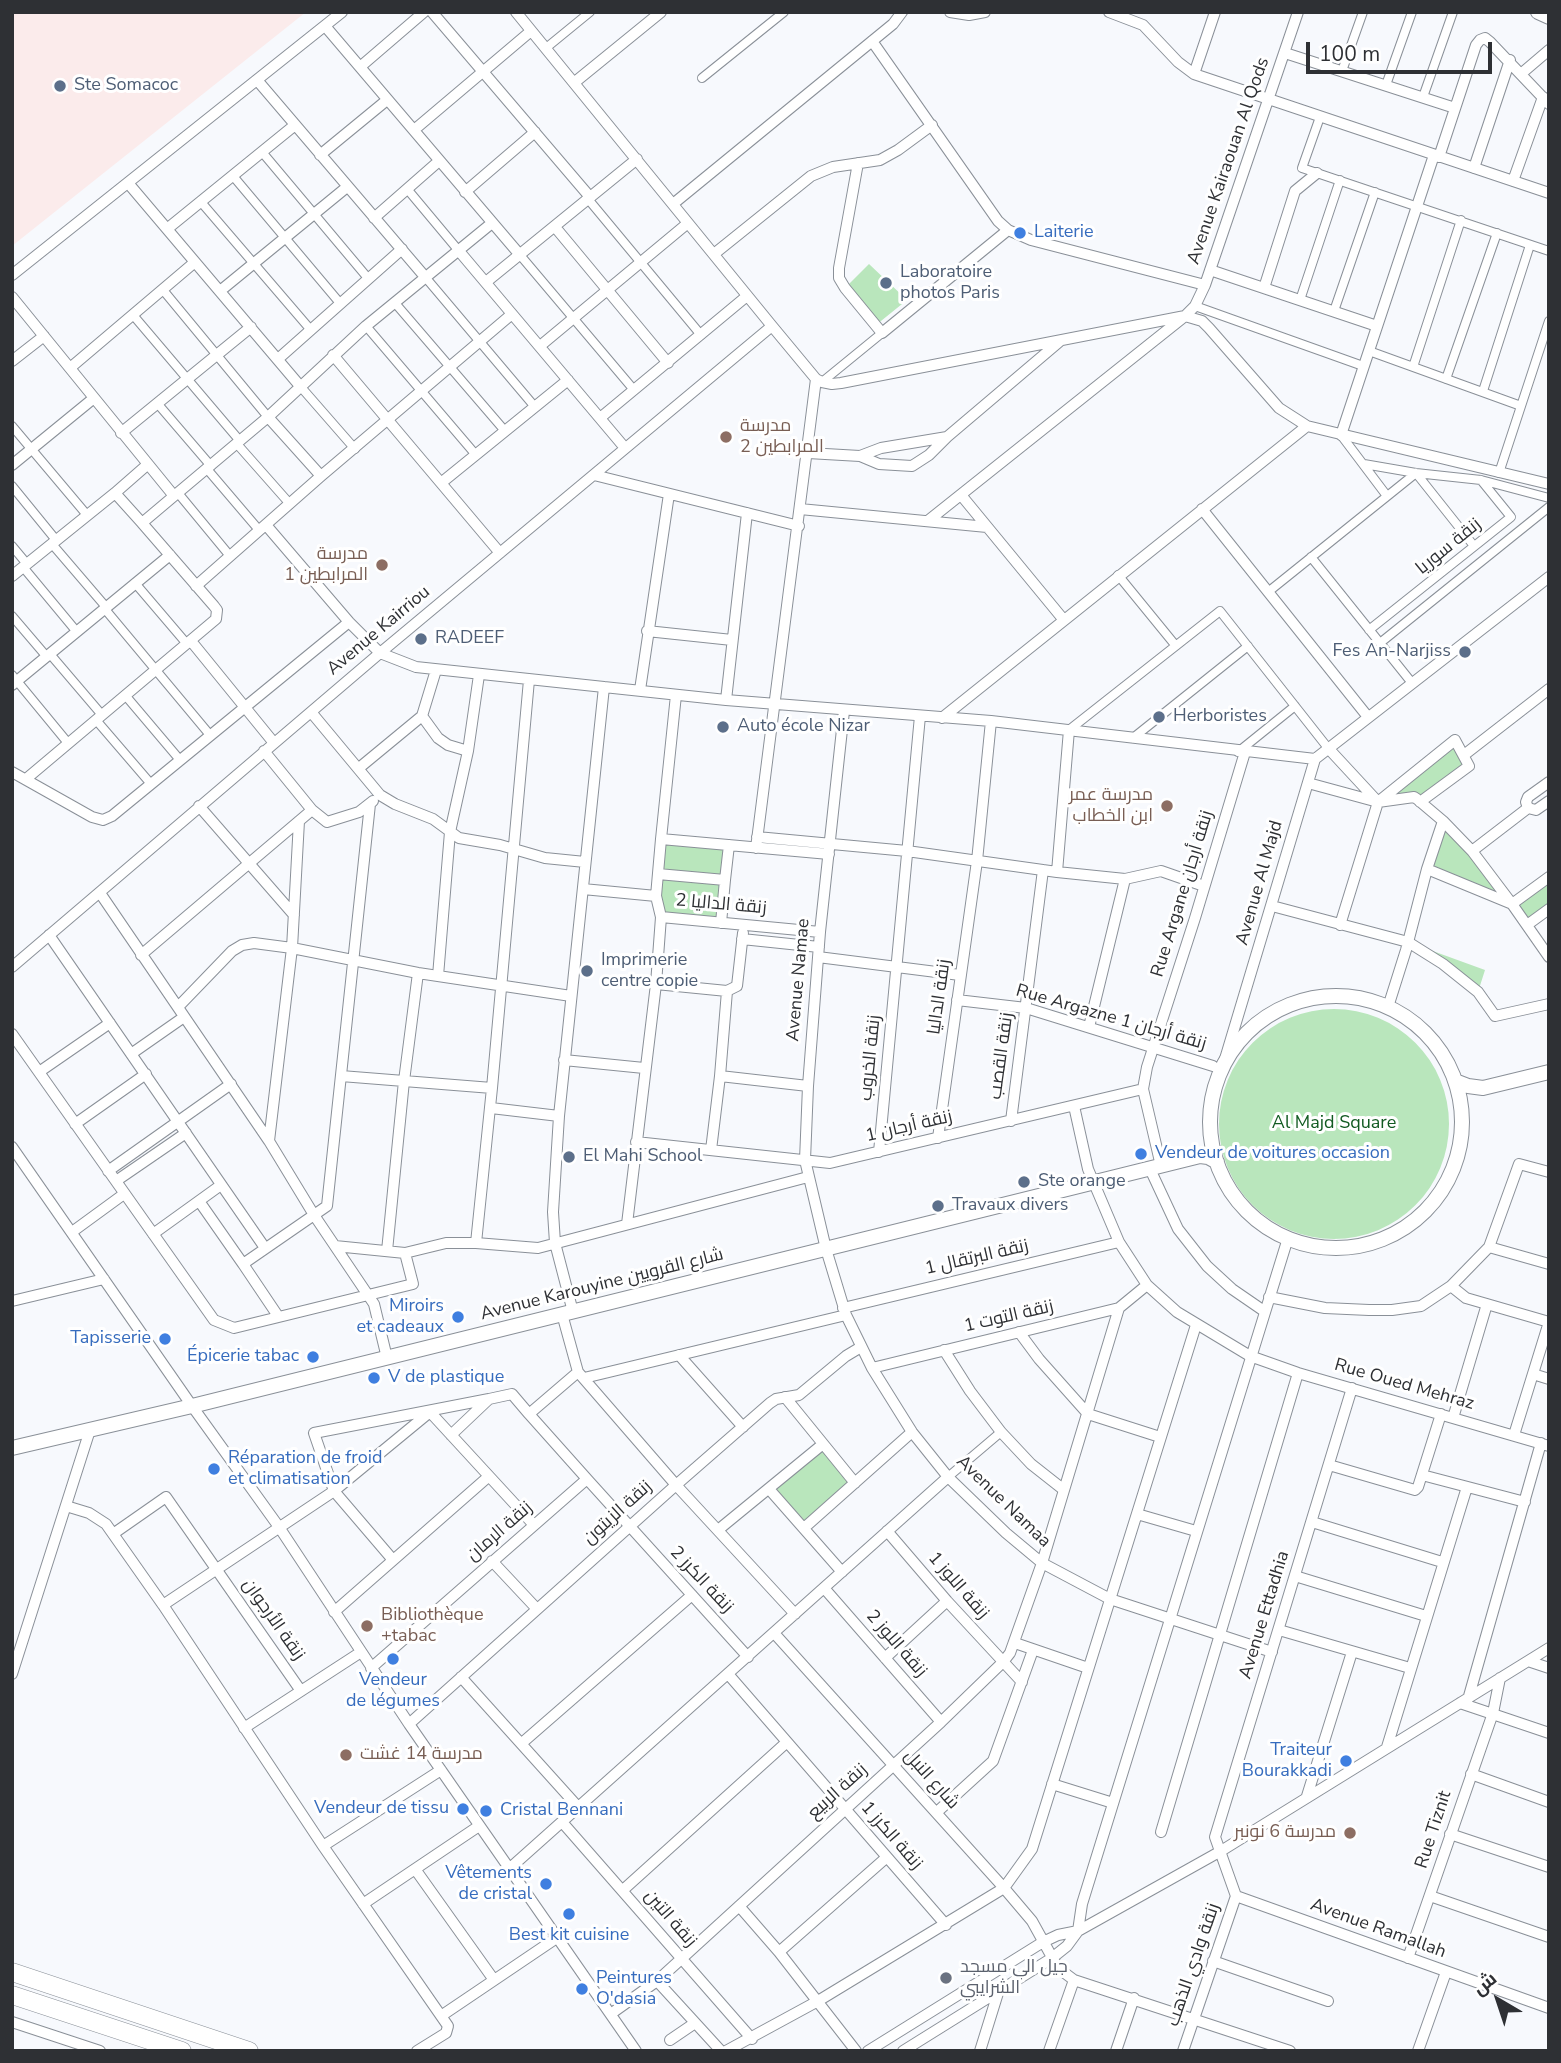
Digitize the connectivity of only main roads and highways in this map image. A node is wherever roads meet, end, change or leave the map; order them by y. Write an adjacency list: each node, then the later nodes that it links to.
1 (12, 1972): 4 (main road)
2 (12, 1995): 3 (main road)
3 (182, 2051)
4 (250, 2051)

